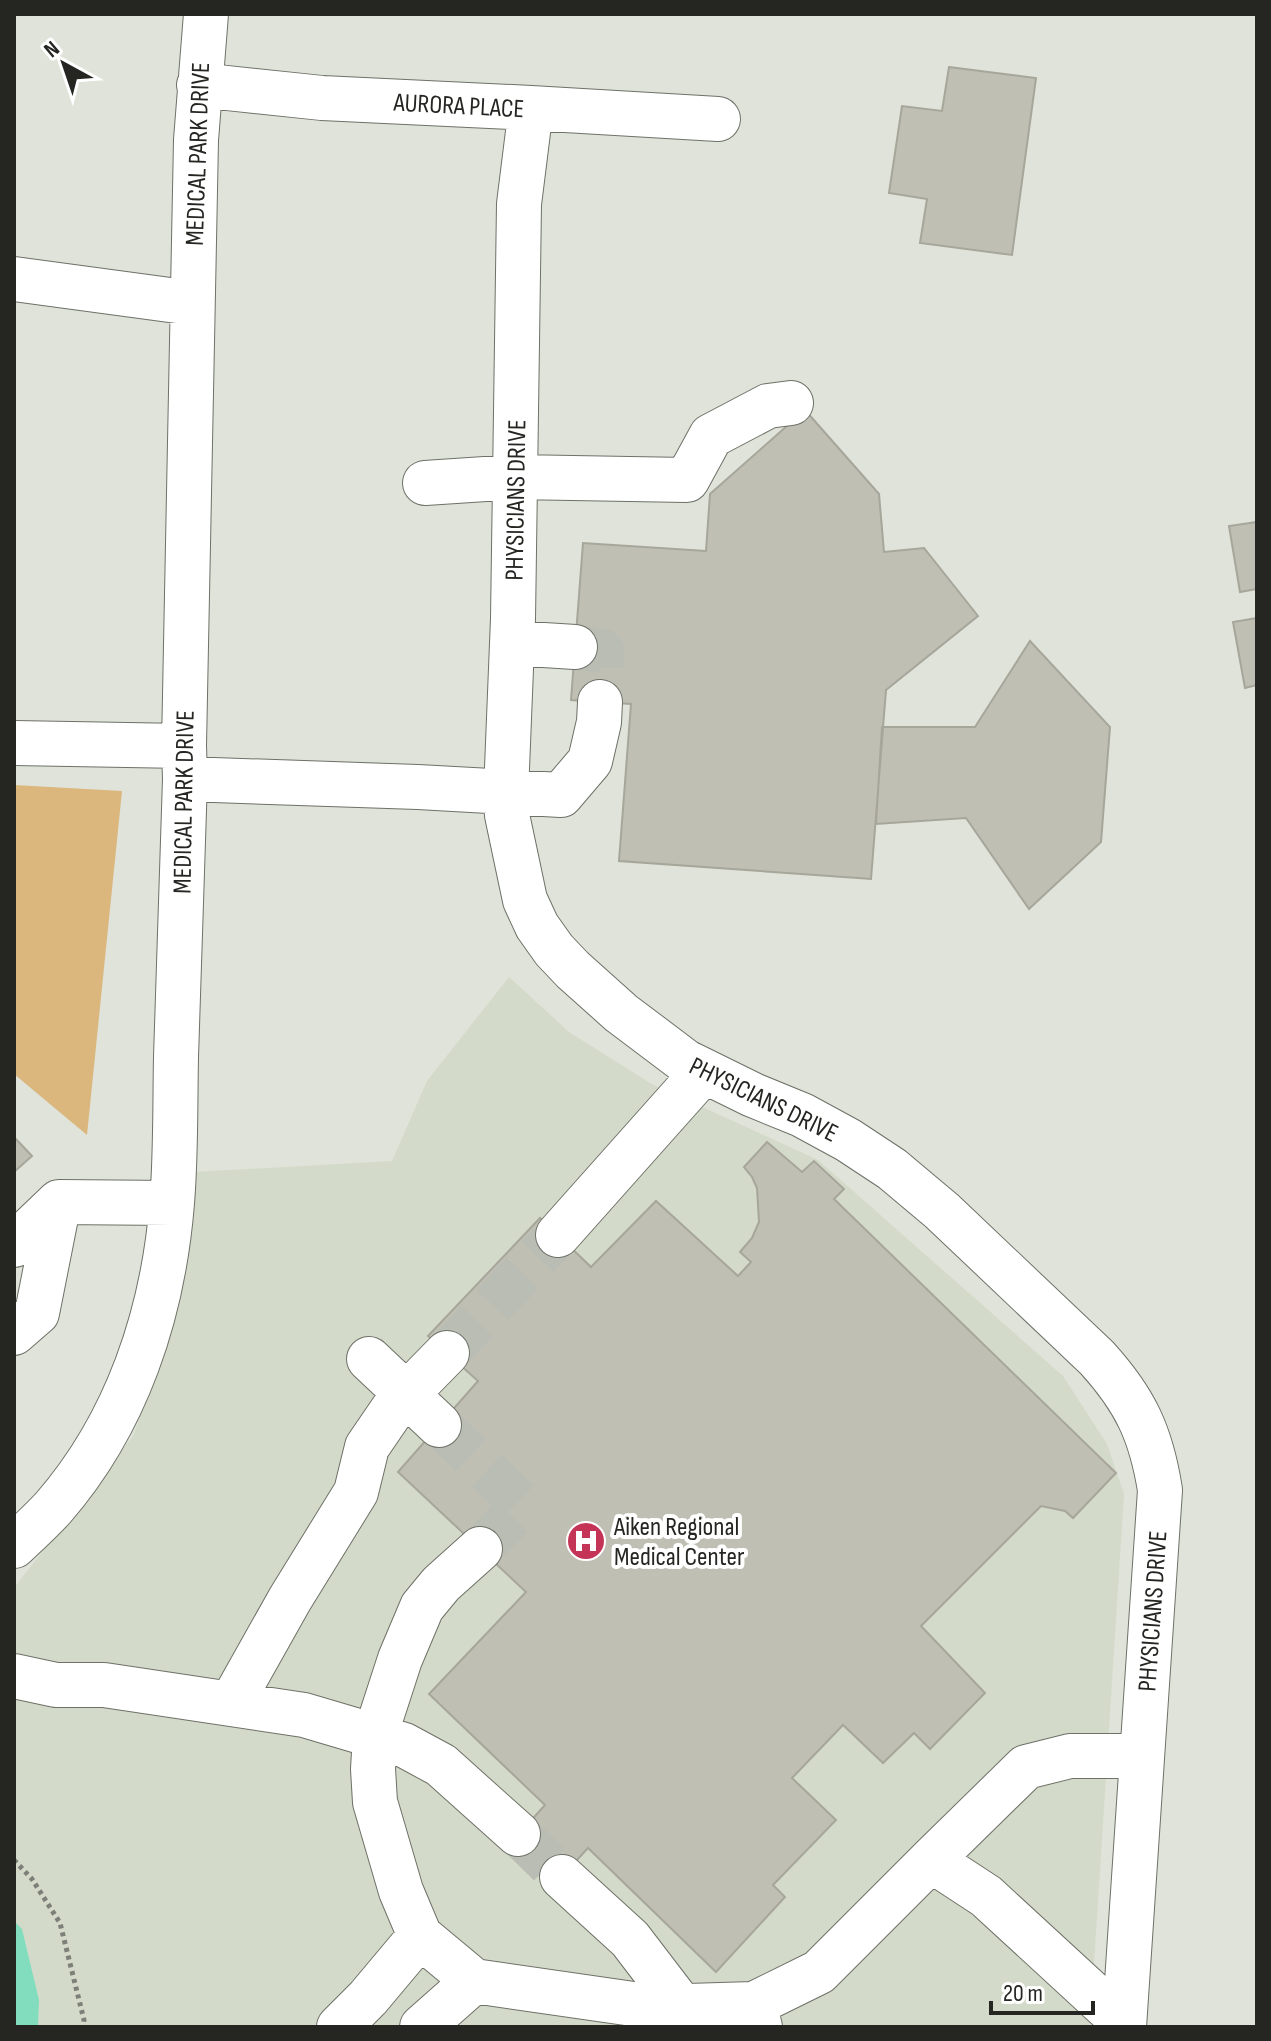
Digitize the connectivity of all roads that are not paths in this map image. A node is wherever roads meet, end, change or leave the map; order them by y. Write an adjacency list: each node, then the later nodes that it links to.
1 (206, 14): 2 (street, MEDICAL PARK DRIVE)
2 (199, 85): 3 (street, AURORA PLACE); 6 (street, MEDICAL PARK DRIVE)
3 (531, 108): 4 (street, AURORA PLACE); 8 (street, PHYSICIANS DRIVE)
4 (718, 119)
5 (14, 279): 6 (street)
6 (192, 303): 14 (street, MEDICAL PARK DRIVE)
7 (791, 403): 8 (street)
8 (515, 477): 9 (street); 10 (street, PHYSICIANS DRIVE)
9 (425, 483)
10 (512, 643): 11 (street); 15 (street, PHYSICIANS DRIVE)
11 (575, 647)
12 (600, 702): 15 (street)
13 (14, 743): 14 (street)
14 (185, 762): 15 (street); 18 (street, MEDICAL PARK DRIVE)
15 (506, 793): 16 (street, PHYSICIANS DRIVE)
16 (704, 1071): 19 (street); 31 (street, PHYSICIANS DRIVE)
17 (59, 1202): 18 (street); 20 (street); 21 (street)
18 (172, 1203): 26 (street, MEDICAL PARK DRIVE)
19 (558, 1235)
20 (14, 1245)
21 (14, 1333)
22 (447, 1353): 24 (street)
23 (369, 1359): 24 (street)
24 (407, 1393): 25 (street); 29 (street)
25 (439, 1425)
26 (14, 1546)
27 (480, 1549): 30 (street)
28 (14, 1676): 29 (street)
29 (231, 1704): 30 (street)
30 (375, 1736): 32 (street); 35 (street)
31 (1142, 1756): 33 (street); 39 (street, PHYSICIANS DRIVE)
32 (518, 1834)
33 (931, 1860): 38 (street); 39 (street)
34 (562, 1877): 37 (street)
35 (420, 1936): 36 (street); 40 (street)
36 (474, 1981): 37 (street); 41 (street)
37 (682, 2007): 38 (street)
38 (757, 2016)
39 (1124, 2025)
40 (339, 2027)
41 (422, 2027)

